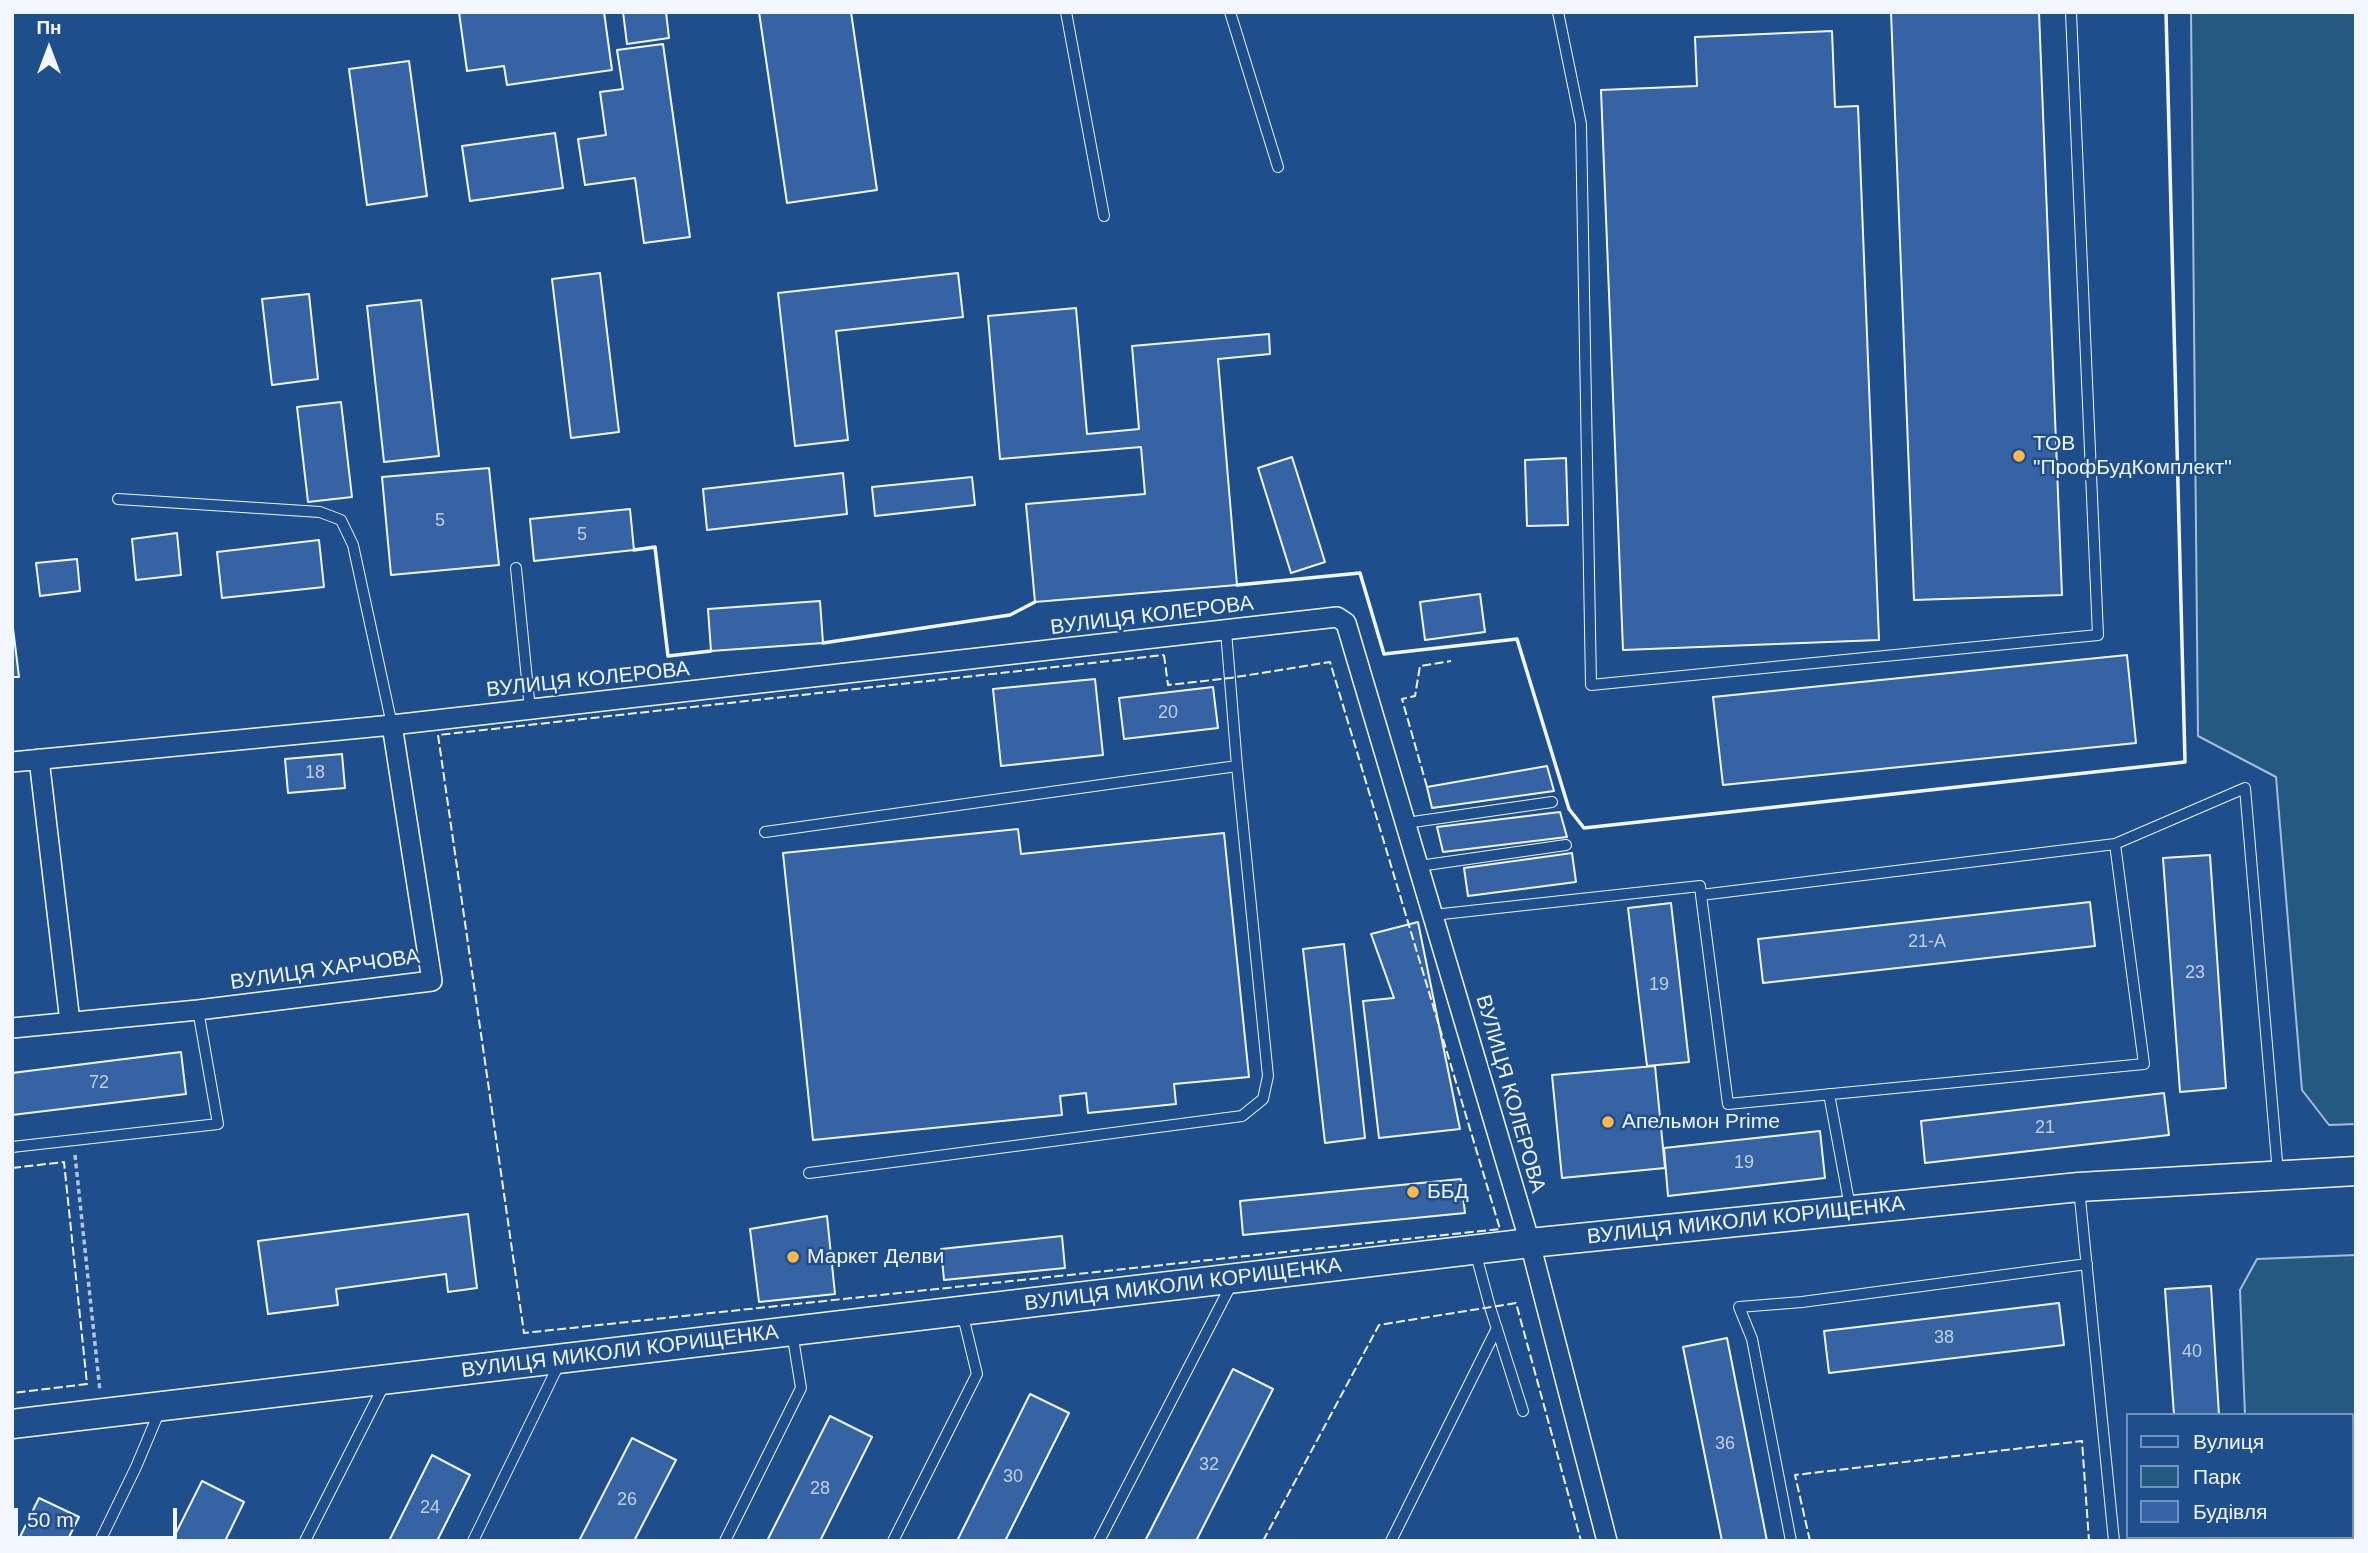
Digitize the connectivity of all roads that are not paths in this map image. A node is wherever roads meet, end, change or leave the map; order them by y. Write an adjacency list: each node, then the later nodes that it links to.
1 (1066, 12): 6 (lane)
2 (1230, 12): 5 (lane)
3 (1558, 12): 4 (lane)
4 (2071, 12)
5 (1278, 167)
6 (1104, 216)
7 (118, 499): 11 (lane)
8 (516, 568): 10 (lane)
9 (1226, 631): 10 (street, ВУЛИЦЯ КОЛЕРОВА); 14 (lane); 16 (street, ВУЛИЦЯ КОЛЕРОВА)
10 (530, 709): 11 (street, ВУЛИЦЯ КОЛЕРОВА)
11 (392, 726): 12 (street, ВУЛИЦЯ КОЛЕРОВА); 23 (street, ВУЛИЦЯ ХАРЧОВА)
12 (39, 759): 13 (street, ВУЛИЦЯ КОЛЕРОВА); 24 (street)
13 (12, 762)
14 (1237, 766): 17 (lane); 29 (lane)
15 (1552, 802): 16 (lane)
16 (1406, 823): 20 (street, ВУЛИЦЯ КОЛЕРОВА)
17 (765, 832)
18 (2115, 844): 21 (lane); 26 (lane); 30 (lane)
19 (1566, 845): 20 (lane)
20 (1419, 866): 22 (street, ВУЛИЦЯ КОЛЕРОВА)
21 (1701, 895): 22 (lane); 26 (lane)
22 (1433, 915): 33 (street, ВУЛИЦЯ КОЛЕРОВА)
23 (198, 1010): 24 (street, ВУЛИЦЯ ХАРЧОВА); 27 (lane)
24 (70, 1022): 25 (street, ВУЛИЦЯ ХАРЧОВА)
25 (12, 1028)
26 (1829, 1094): 32 (lane)
27 (12, 1147)
28 (2356, 1171): 30 (street, ВУЛИЦЯ МИКОЛИ КОРИЩЕНКА)
29 (809, 1173)
30 (2278, 1176): 31 (street, ВУЛИЦЯ МИКОЛИ КОРИЩЕНКА)
31 (2079, 1187): 32 (street, ВУЛИЦЯ МИКОЛИ КОРИЩЕНКА); 35 (lane)
32 (1851, 1211): 33 (street, ВУЛИЦЯ МИКОЛИ КОРИЩЕНКА)
33 (1530, 1243): 34 (street, ВУЛИЦЯ МИКОЛИ КОРИЩЕНКА); 52 (street, ВУЛИЦЯ КОЛЕРОВА)
34 (1475, 1250): 36 (street, ВУЛИЦЯ МИКОЛИ КОРИЩЕНКА); 38 (lane)
35 (2087, 1264): 53 (lane); 54 (lane)
36 (1234, 1280): 37 (street, ВУЛИЦЯ МИКОЛИ КОРИЩЕНКА); 50 (lane)
37 (962, 1312): 39 (street, ВУЛИЦЯ МИКОЛИ КОРИЩЕНКА); 49 (lane)
38 (1497, 1328): 43 (lane); 51 (lane)
39 (792, 1332): 40 (street, ВУЛИЦЯ МИКОЛИ КОРИЩЕНКА); 48 (lane)
40 (562, 1359): 41 (street, ВУЛИЦЯ МИКОЛИ КОРИЩЕНКА); 47 (lane)
41 (387, 1379): 42 (street, ВУЛИЦЯ МИКОЛИ КОРИЩЕНКА); 46 (lane)
42 (162, 1406): 44 (street, ВУЛИЦЯ МИКОЛИ КОРИЩЕНКА); 45 (lane)
43 (1523, 1411)
44 (12, 1424)
45 (100, 1541)
46 (305, 1541)
47 (473, 1541)
48 (724, 1541)
49 (893, 1541)
50 (1099, 1541)
51 (1391, 1541)
52 (1607, 1541)
53 (1791, 1541)
54 (2114, 1541)

